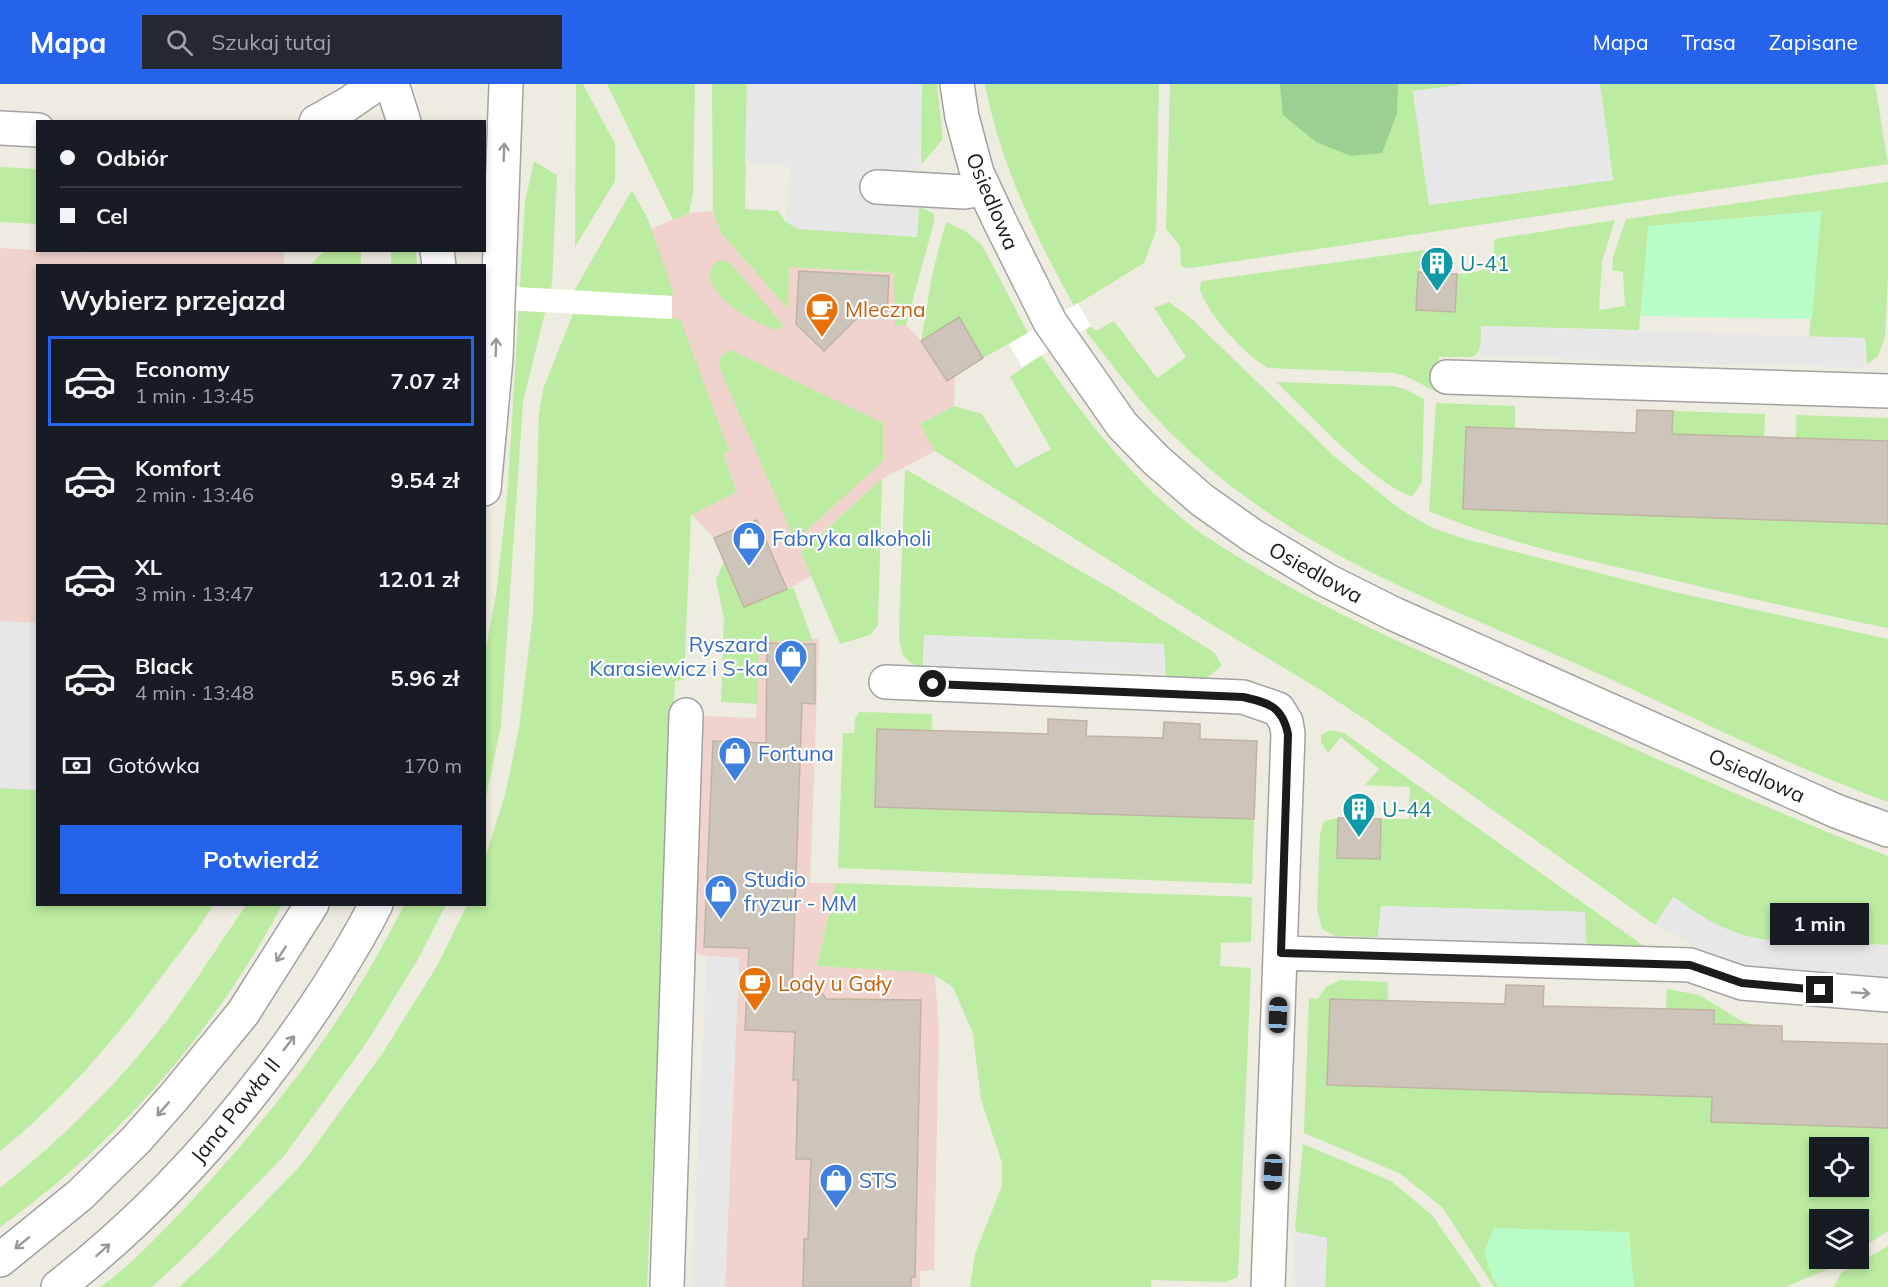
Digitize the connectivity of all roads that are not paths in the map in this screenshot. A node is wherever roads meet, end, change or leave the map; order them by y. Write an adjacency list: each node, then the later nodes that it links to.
1 (377, 84): 5 (street)
2 (392, 84): 6 (street)
3 (506, 84): 13 (street, one-way to 3)
4 (957, 84): 10 (street, Osiedlowa)
5 (319, 120)
6 (403, 120)
7 (0, 128): 8 (street)
8 (36, 130)
9 (877, 187): 10 (street)
10 (984, 189): 16 (street, Osiedlowa)
11 (1447, 377): 12 (street)
12 (1888, 391)
13 (486, 467)
14 (886, 682): 19 (street)
15 (686, 715): 23 (street)
16 (1888, 830)
17 (311, 906): 21 (street, one-way to 21)
18 (375, 906): 22 (street, Jana Pawła II, one-way to 18)
19 (1281, 953): 20 (street, one-way to 20); 24 (street)
20 (1888, 995)
21 (0, 1260)
22 (58, 1287)
23 (667, 1287)
24 (1268, 1287)

